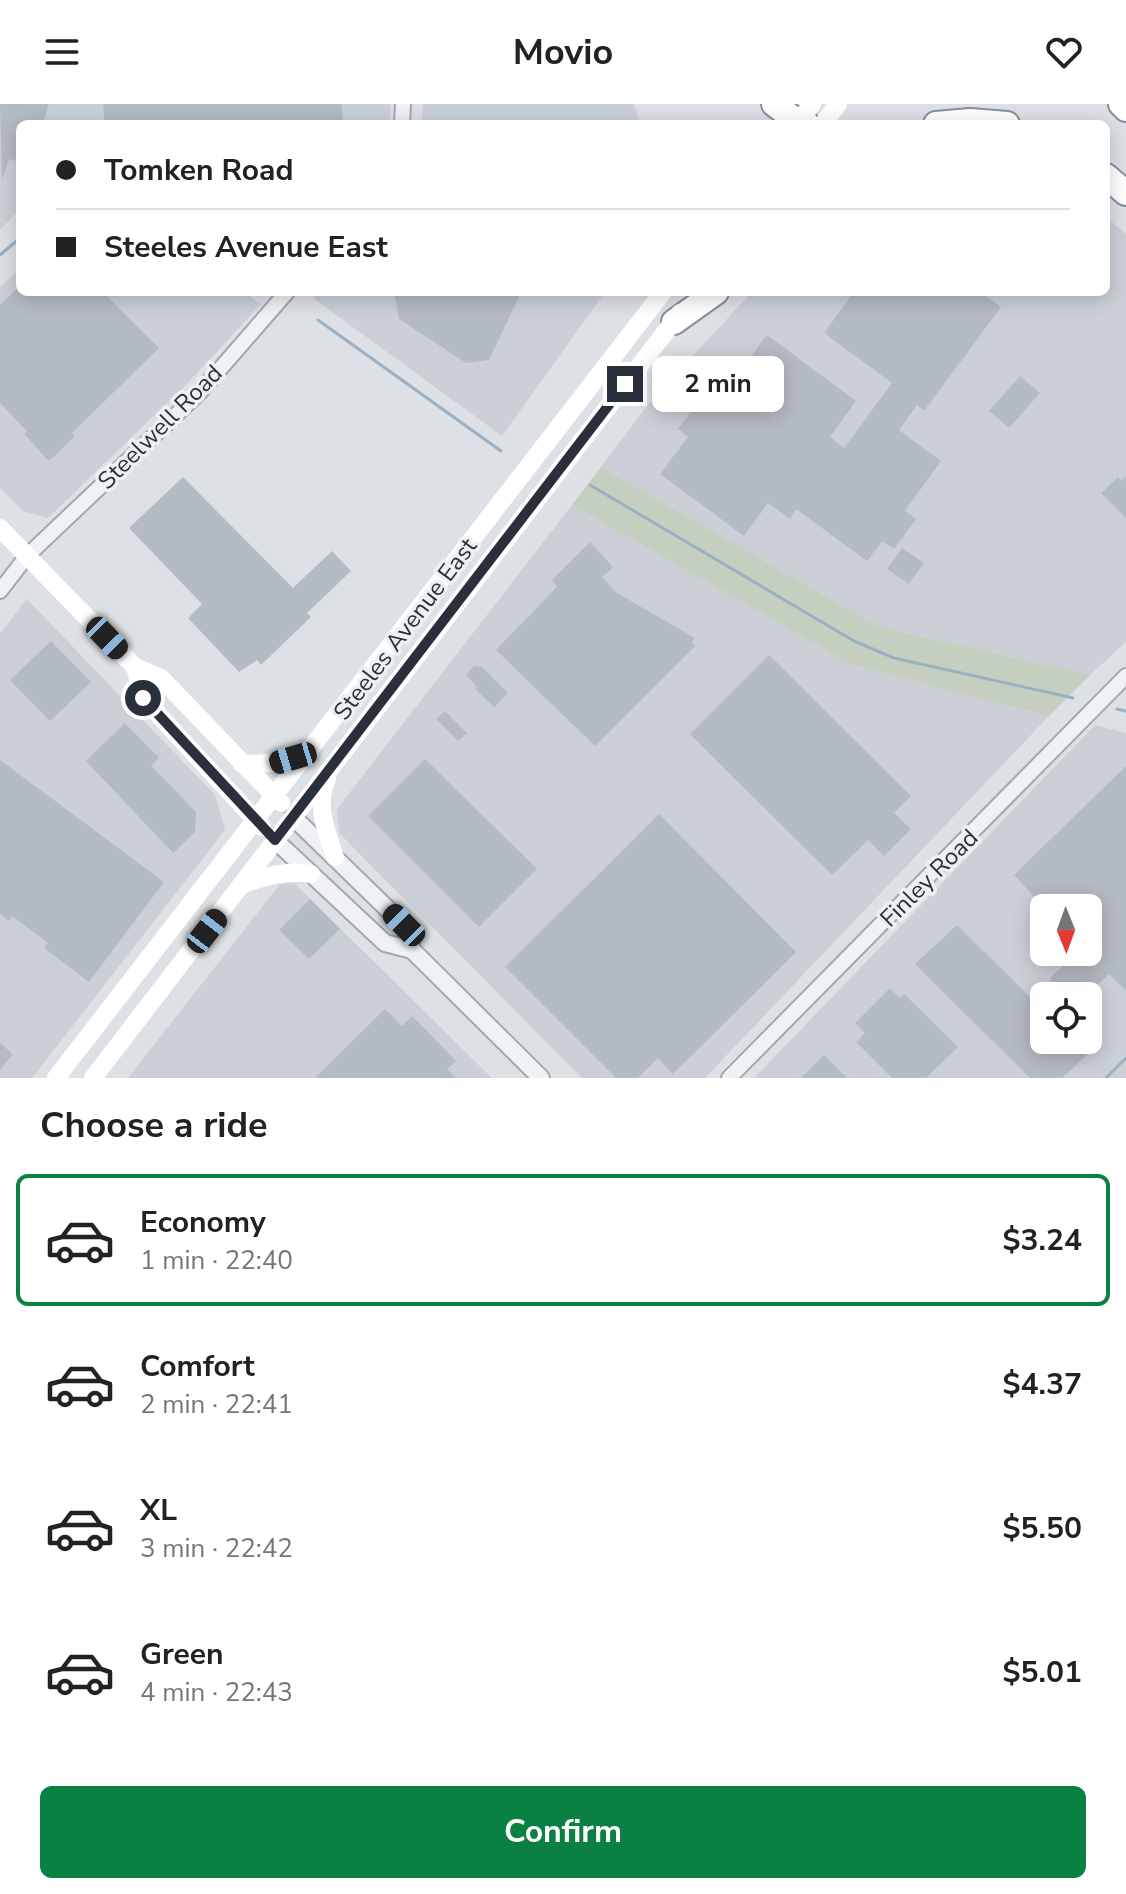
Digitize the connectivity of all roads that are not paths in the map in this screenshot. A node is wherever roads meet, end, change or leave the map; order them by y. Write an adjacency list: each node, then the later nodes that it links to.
1 (774, 104): 4 (highway)
2 (1121, 104): 3 (highway)
3 (1126, 109)
4 (803, 119)
5 (1110, 179): 6 (highway)
6 (1126, 193)
7 (284, 296): 13 (street, Steelwell Road)
8 (660, 296): 17 (main road, Steeles Avenue East)
9 (693, 296): 11 (main road, Steeles Avenue East)
10 (710, 296): 11 (highway)
11 (674, 322): 19 (main road, Steeles Avenue East)
12 (0, 528): 13 (main road)
13 (27, 556): 14 (street, Steelwell Road); 15 (main road)
14 (0, 591)
15 (135, 667): 18 (main road); 22 (main road)
16 (1126, 676): 31 (street, Finley Road)
17 (310, 752): 18 (main road); 20 (main road, Steeles Avenue East)
18 (242, 764): 20 (main road)
19 (331, 768): 21 (main road, Steeles Avenue East); 24 (main road)
20 (275, 796): 21 (main road); 22 (main road, Steeles Avenue East)
21 (293, 817): 23 (main road, Steeles Avenue East); 24 (street)
22 (256, 820): 23 (main road); 28 (main road, Steeles Avenue East)
23 (275, 840): 25 (street); 26 (main road, Steeles Avenue East)
24 (335, 857): 27 (street)
25 (311, 874): 26 (main road); 27 (street)
26 (243, 884): 29 (main road, Steeles Avenue East)
27 (412, 950): 30 (street)
28 (56, 1078)
29 (93, 1078)
30 (541, 1078)
31 (729, 1078)

